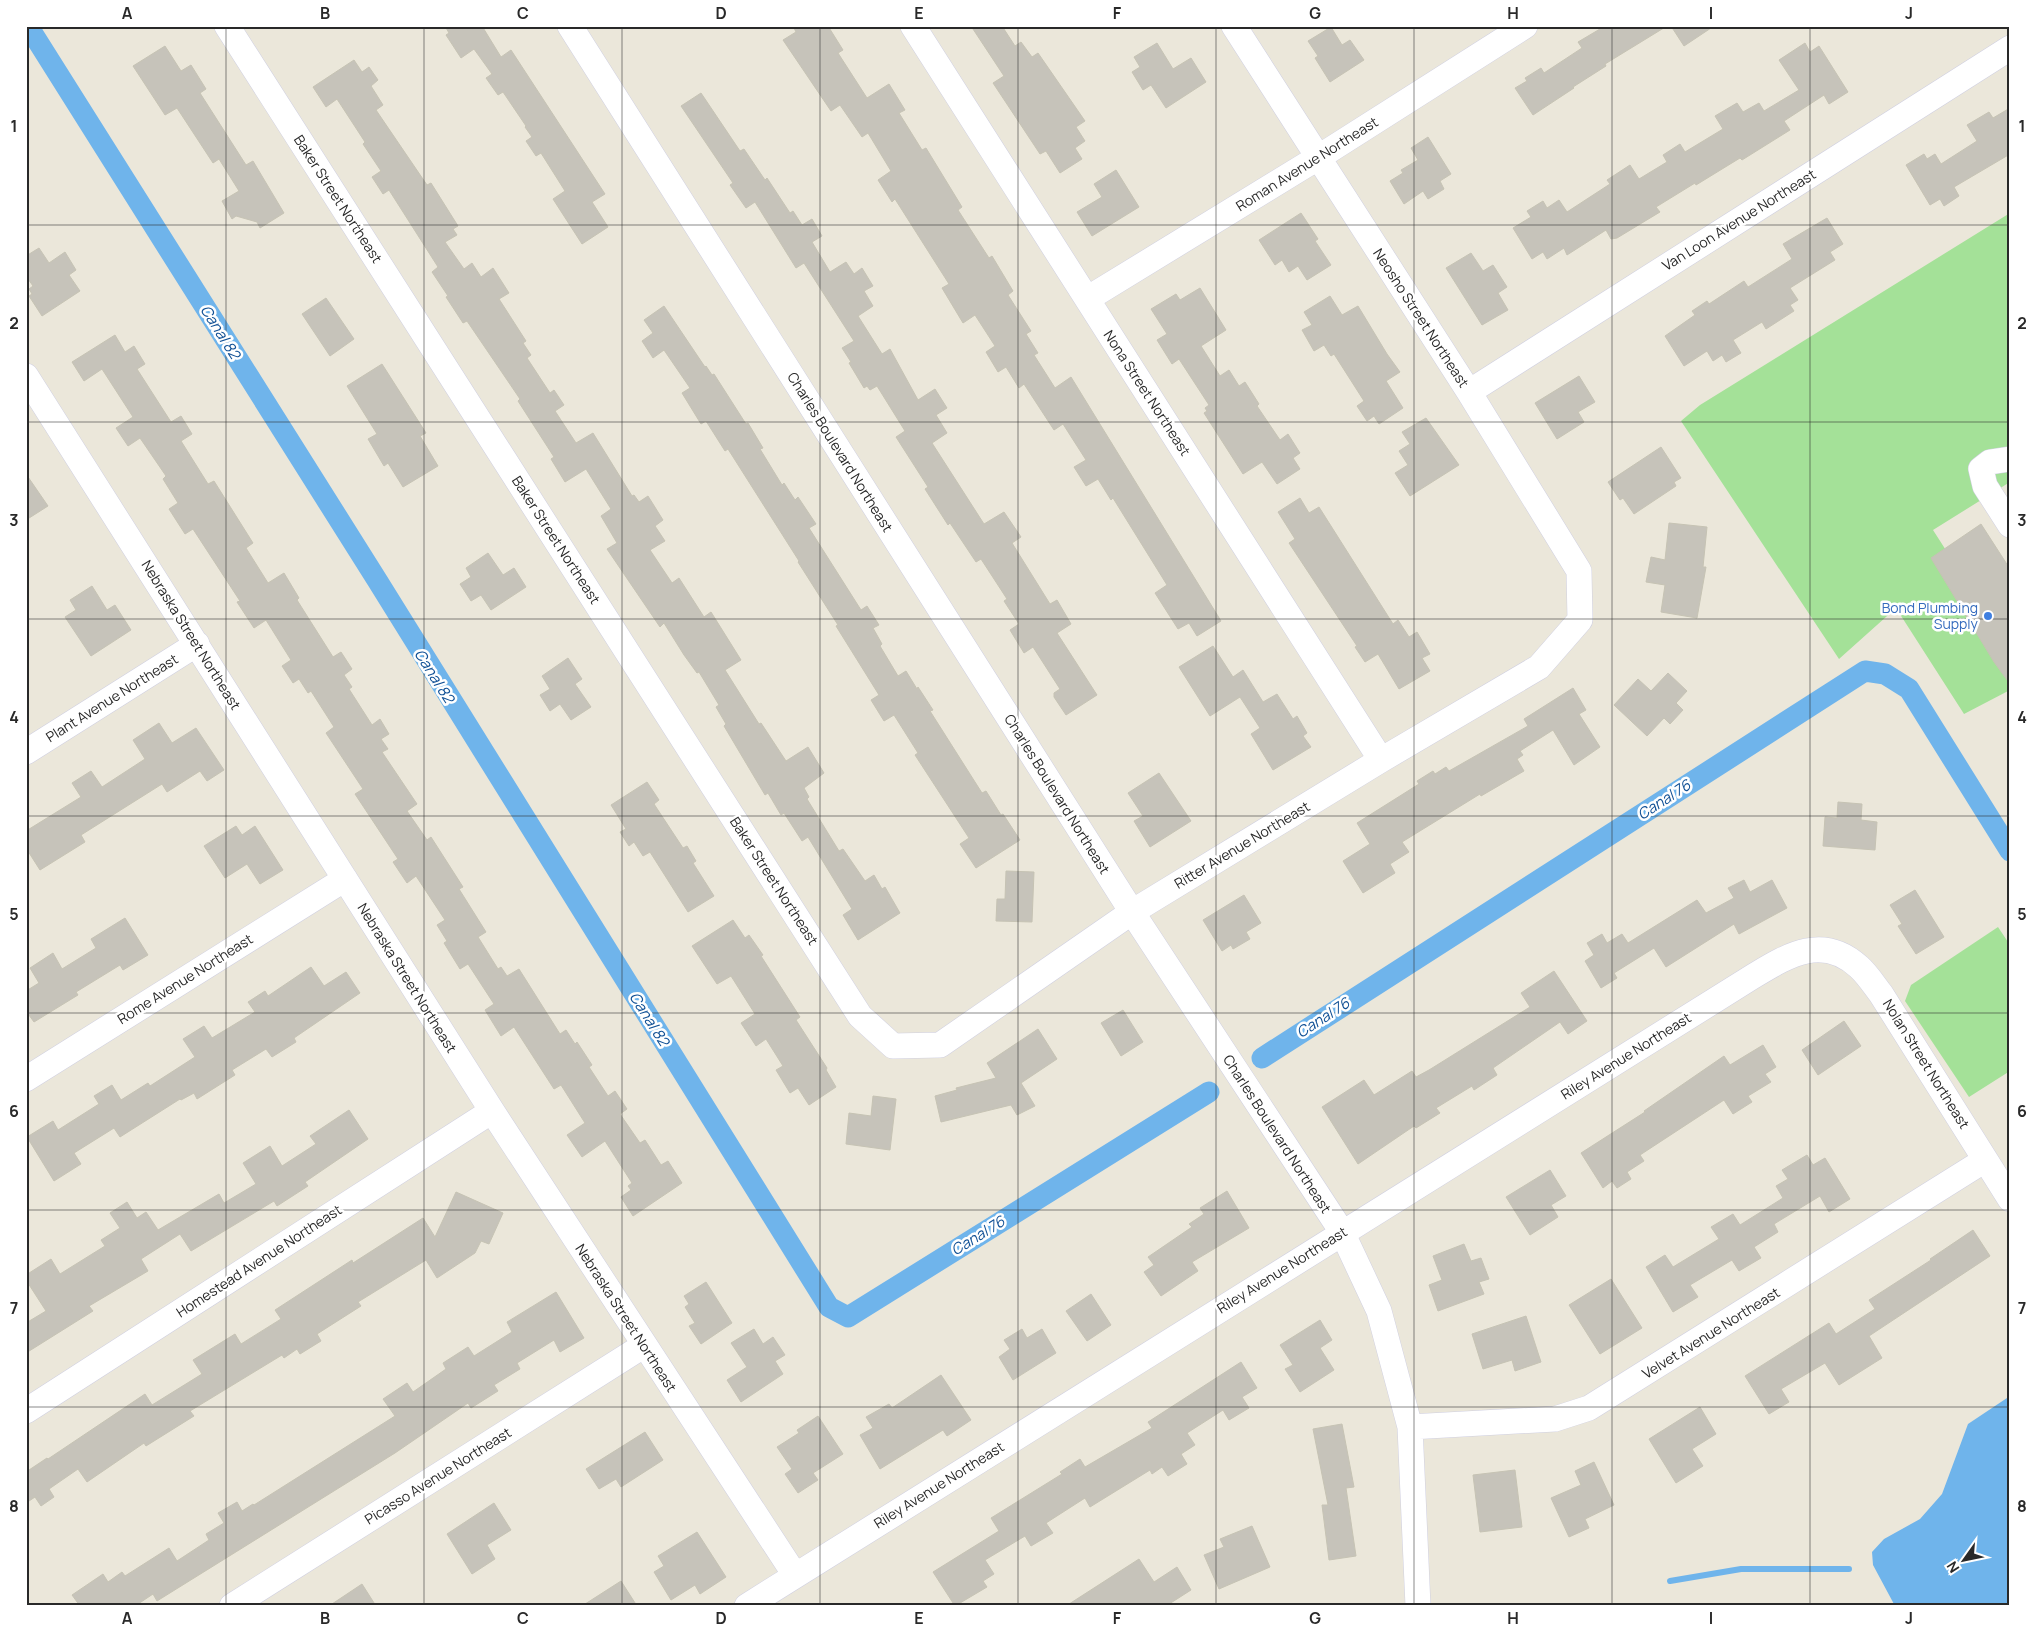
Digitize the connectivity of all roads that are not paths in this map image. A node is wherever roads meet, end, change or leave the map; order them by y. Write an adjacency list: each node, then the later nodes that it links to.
1 (227, 26): 20 (street, Baker Street Northeast)
2 (570, 26): 18 (street, Charles Boulevard Northeast)
3 (913, 26): 8 (street, Nona Street Northeast)
4 (1234, 26): 7 (street, Neosho Street Northeast)
5 (1525, 26): 7 (street, Roman Avenue Northeast)
6 (2010, 48): 10 (street, Van Loon Avenue Northeast)
7 (1319, 157): 8 (street, Roman Avenue Northeast); 10 (street, Neosho Street Northeast)
8 (1087, 299): 16 (street, Nona Street Northeast)
9 (28, 382): 14 (street, Nebraska Street Northeast)
10 (1469, 392): 13 (street, Neosho Street Northeast)
11 (2010, 459): 12 (street)
12 (2010, 525)
13 (1580, 620): 16 (street, Ritter Avenue Northeast)
14 (197, 644): 15 (street, Plant Avenue Northeast); 17 (street, Nebraska Street Northeast)
15 (26, 752)
16 (1381, 760): 18 (street, Ritter Avenue Northeast)
17 (345, 879): 21 (street, Rome Avenue Northeast); 22 (street, Nebraska Street Northeast)
18 (1132, 912): 20 (street, Ritter Avenue Northeast); 25 (street, Charles Boulevard Northeast)
19 (1823, 948): 23 (street, Nolan Street Northeast); 25 (street, Riley Avenue Northeast)
20 (894, 1046)
21 (26, 1079)
22 (492, 1111): 26 (street, Nebraska Street Northeast); 27 (street, Homestead Avenue Northeast)
23 (1986, 1160): 24 (street, Nolan Street Northeast); 28 (street, Velvet Avenue Northeast)
24 (2010, 1199)
25 (1342, 1232): 28 (street, Charles Boulevard Northeast); 29 (street, Riley Avenue Northeast)
26 (643, 1346): 29 (street, Nebraska Street Northeast); 30 (street, Picasso Avenue Northeast)
27 (26, 1411)
28 (1410, 1426): 33 (street, Charles Boulevard Northeast)
29 (794, 1576): 31 (street, Riley Avenue Northeast)
30 (232, 1606)
31 (747, 1606)
32 (1411, 1606): 33 (street)
33 (1418, 1606)

